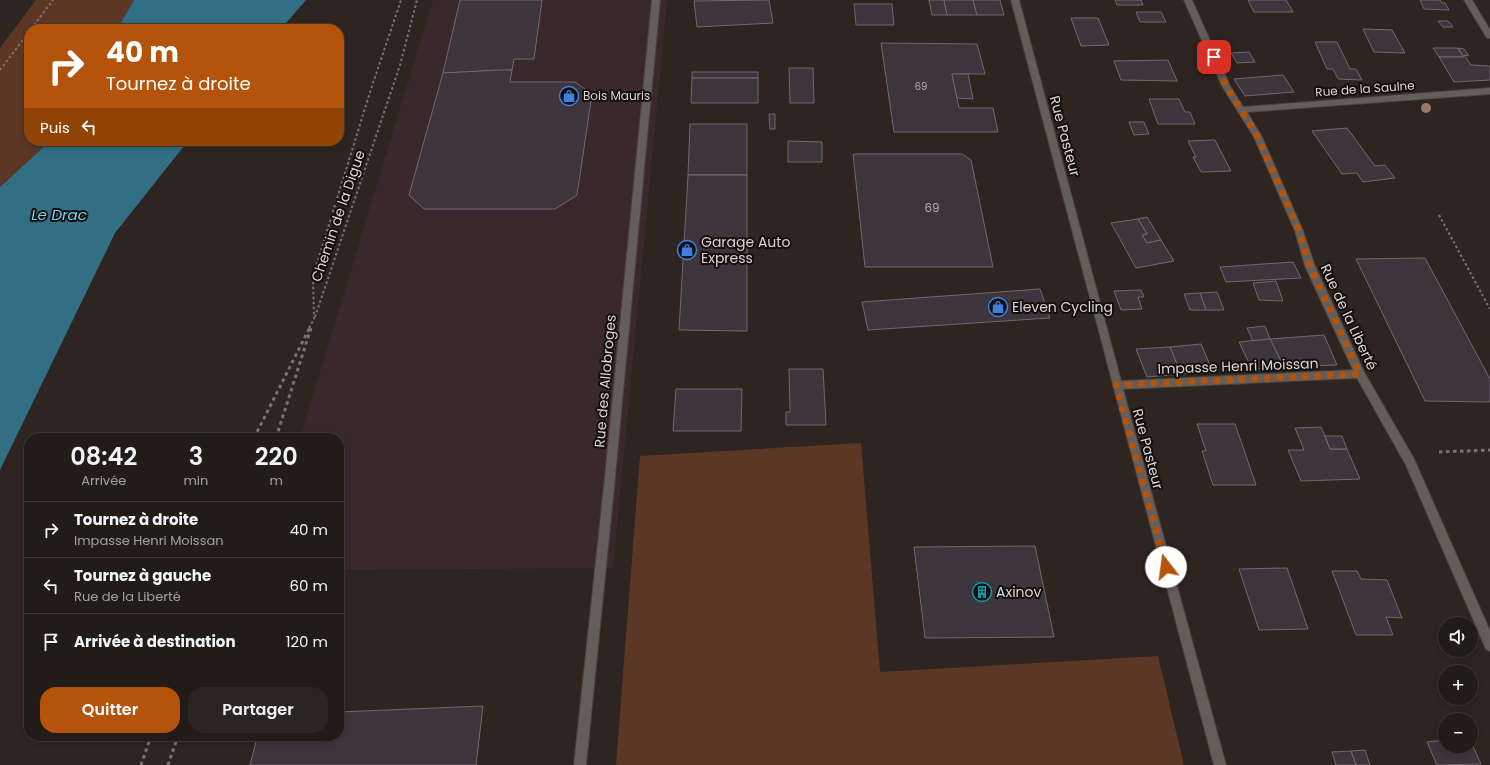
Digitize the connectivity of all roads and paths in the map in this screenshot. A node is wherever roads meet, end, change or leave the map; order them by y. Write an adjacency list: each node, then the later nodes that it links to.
1 (53, 0): 8 (path)
2 (402, 0): 16 (path)
3 (417, 0): 16 (path, Chemin de la Digue)
4 (656, 0): 28 (street, Rue des Allobroges)
5 (1015, 0): 18 (street, Rue Pasteur)
6 (1188, 0): 13 (street, Rue de la Liberté)
7 (1468, 0): 9 (street)
8 (35, 24)
9 (1490, 36)
10 (24, 39): 11 (path)
11 (0, 70)
12 (1490, 91): 13 (street, Rue de la Saulne)
13 (1242, 110): 17 (street, Rue de la Liberté)
14 (1439, 215): 15 (path)
15 (1490, 309)
16 (314, 319): 19 (path); 20 (path, Chemin de la Digue)
17 (1360, 374): 18 (street, Impasse Henri Moissan); 23 (street, Rue de la Liberté)
18 (1116, 385): 29 (street, Rue Pasteur)
19 (257, 433)
20 (278, 433)
21 (1490, 450): 22 (path)
22 (1439, 452)
23 (1490, 645)
24 (149, 741): 26 (path)
25 (176, 741): 27 (path)
26 (142, 765)
27 (168, 765)
28 (580, 765)
29 (1220, 765)

